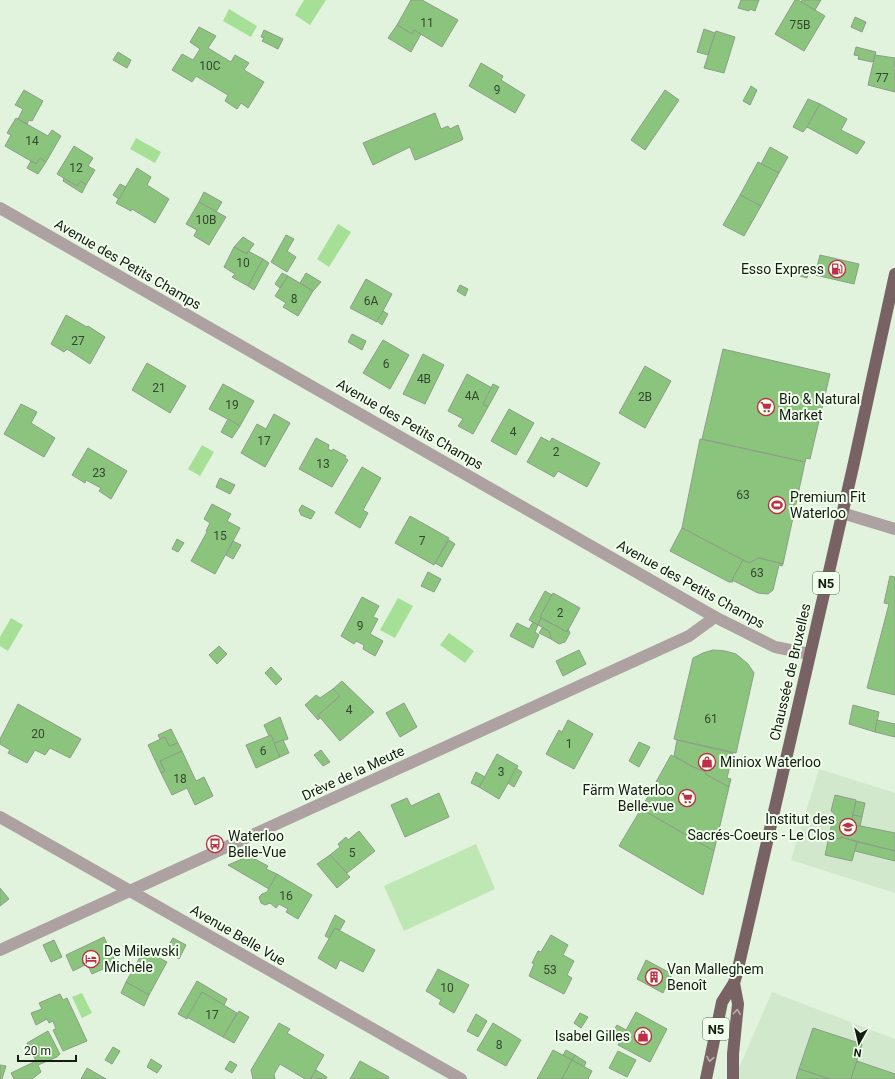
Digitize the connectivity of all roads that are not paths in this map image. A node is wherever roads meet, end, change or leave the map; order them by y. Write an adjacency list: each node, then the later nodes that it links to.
1 (0, 208): 5 (street, Avenue des Petits Champs)
2 (895, 274): 3 (main road, Chaussée de Bruxelles / N5)
3 (842, 512): 4 (street); 6 (main road, Chaussée de Bruxelles / N5)
4 (895, 528)
5 (715, 617): 6 (street, Avenue des Petits Champs); 8 (street, Drève de la Meute)
6 (810, 654): 10 (main road, Chaussée de Bruxelles / N5)
7 (0, 817): 8 (street, Avenue Belle Vue)
8 (131, 891): 9 (street, Drève de la Meute); 11 (street, Avenue Belle Vue)
9 (0, 950)
10 (734, 983): 12 (main road, Chaussée de Bruxelles / N5, one-way to 12); 13 (main road, Chaussée de Bruxelles / N5, one-way to 10)
11 (461, 1079)
12 (706, 1079)
13 (733, 1079)

